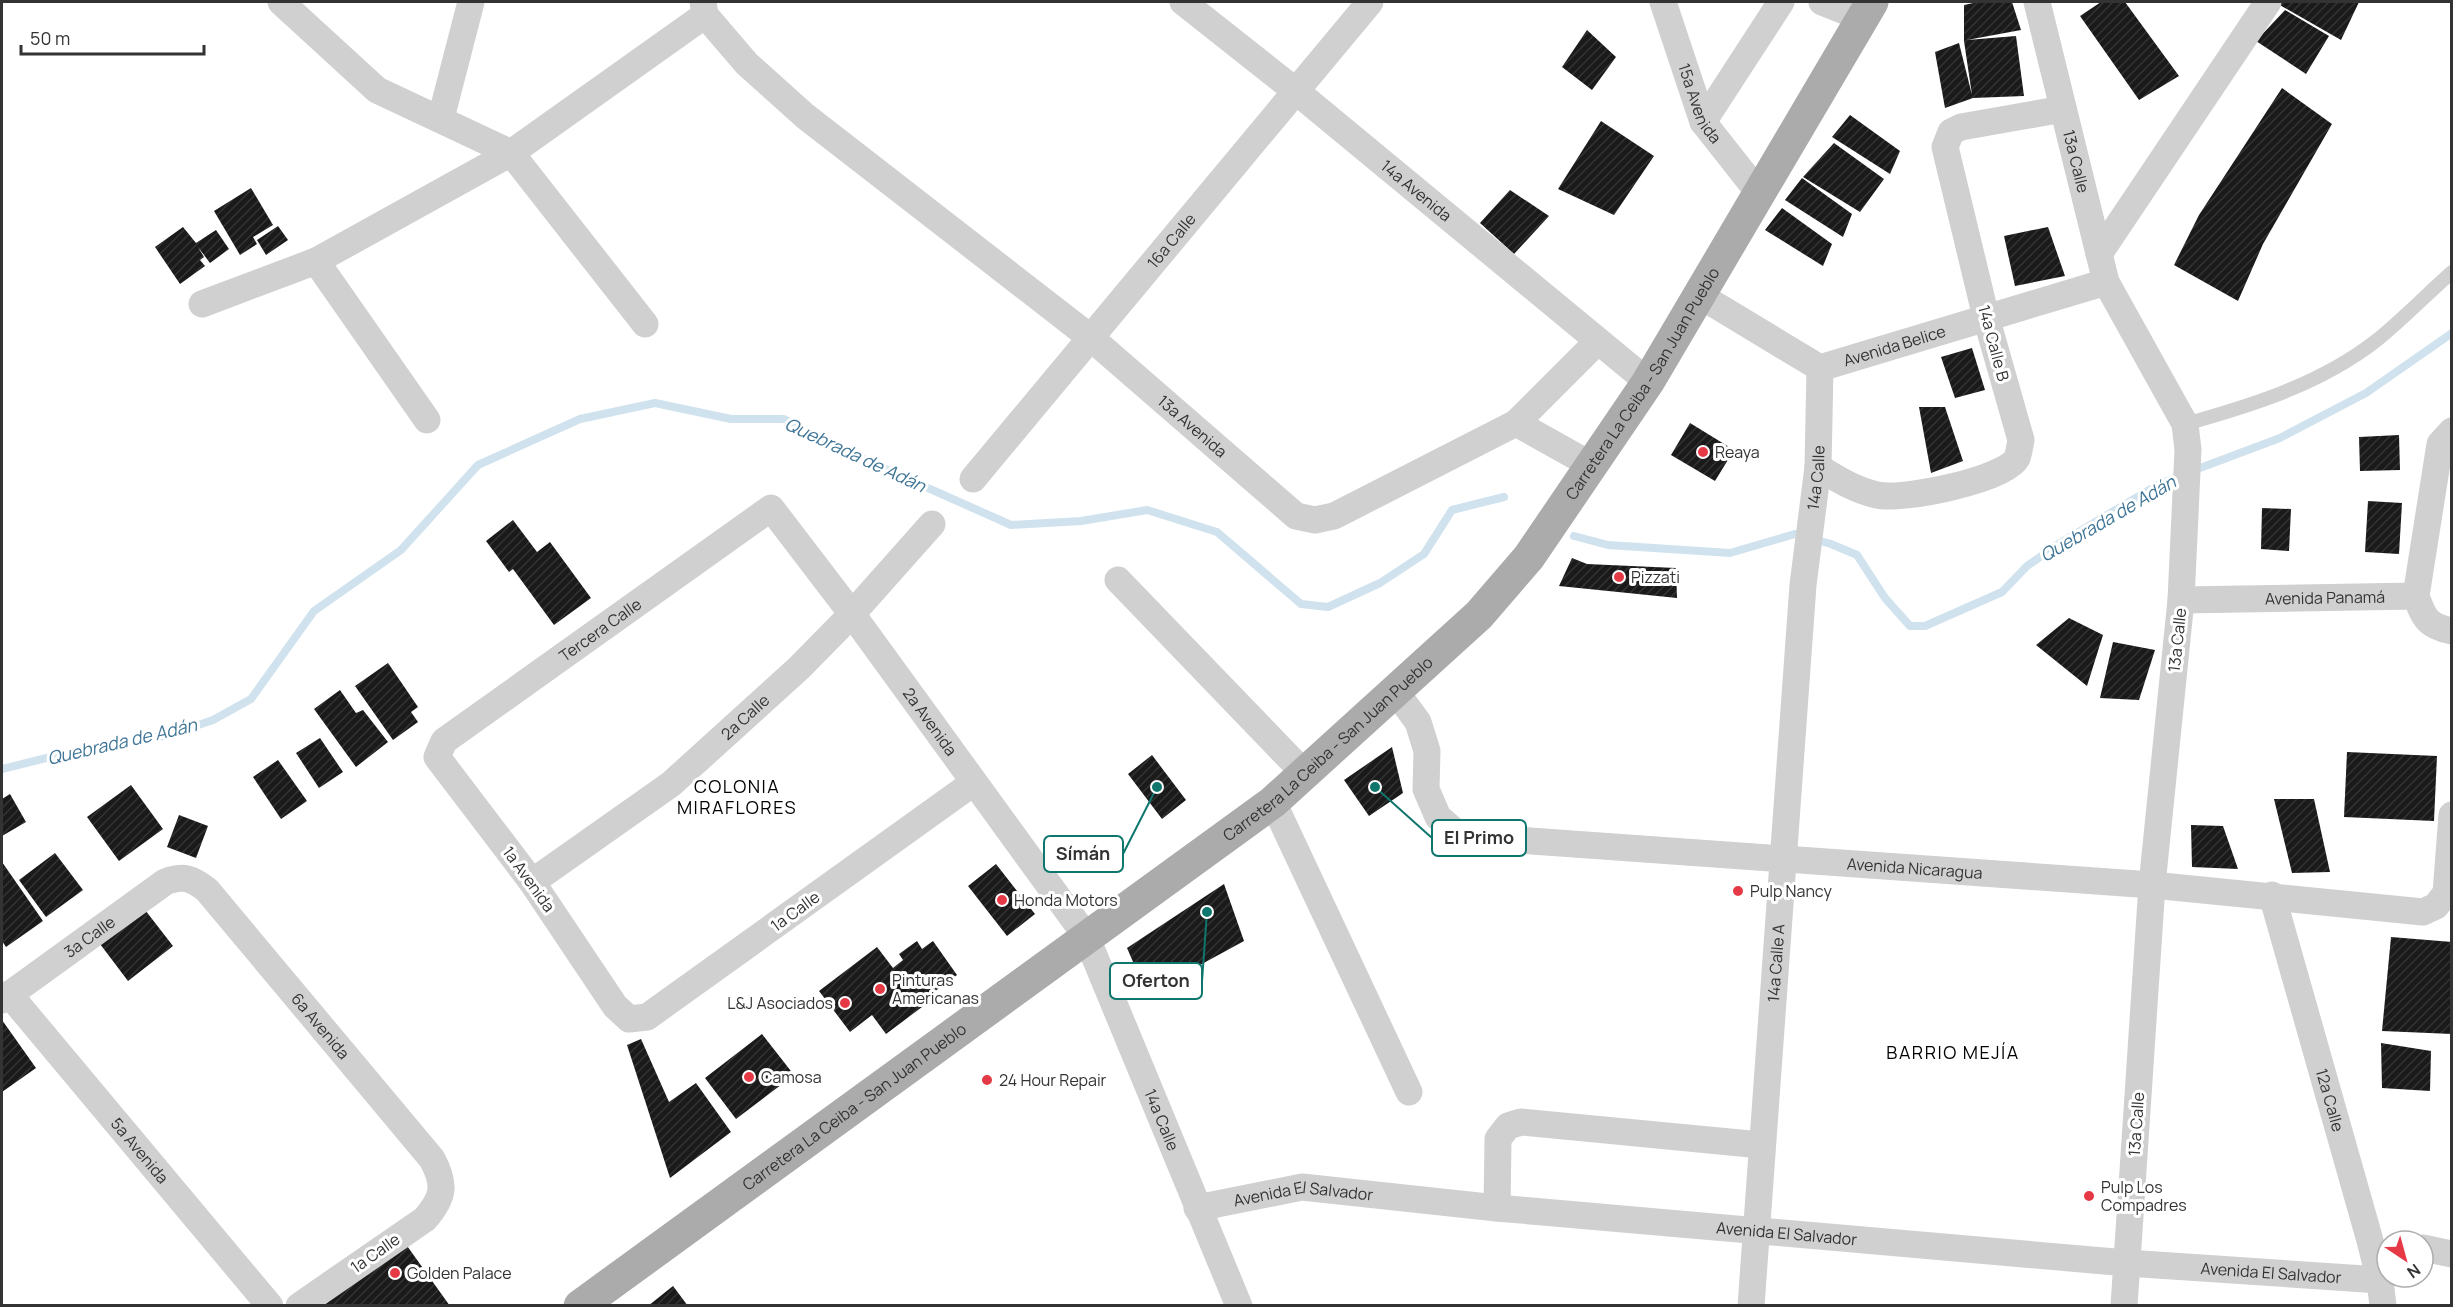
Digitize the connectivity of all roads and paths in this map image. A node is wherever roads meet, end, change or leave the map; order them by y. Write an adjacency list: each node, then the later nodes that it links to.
1 (281, 2): 14 (street)
2 (471, 2): 14 (street)
3 (1183, 2): 12 (street, 14a Avenida)
4 (1370, 2): 12 (street, 16a Calle)
5 (1663, 2): 15 (street, 15a Avenida)
6 (1781, 2): 15 (street)
7 (1822, 2): 11 (street)
8 (2037, 2): 13 (street, 13a Calle)
9 (2268, 2): 18 (street)
10 (704, 8): 16 (street); 26 (street, 13a Avenida)
11 (1867, 10): 17 (main road, Carretera La Ceiba - San Juan Pueblo)
12 (1297, 92): 26 (street, 16a Calle); 27 (street, 14a Avenida)
13 (2063, 109): 18 (street, 13a Calle); 24 (street, 14a Calle B)
14 (441, 118): 16 (street)
15 (1703, 122): 17 (street, 15a Avenida)
16 (511, 153): 19 (street); 25 (street)
17 (1759, 193): 22 (main road, Carretera La Ceiba - San Juan Pueblo)
18 (2099, 254): 21 (street, 13a Calle)
19 (316, 261): 23 (street); 30 (street)
20 (2451, 272): 33 (lane)
21 (2106, 282): 24 (street, Avenida Belice); 33 (street, 13a Calle)
22 (1699, 295): 28 (street); 29 (main road, Carretera La Ceiba - San Juan Pueblo)
23 (202, 304)
24 (1986, 317): 28 (street, Avenida Belice); 35 (street, 14a Calle B)
25 (645, 324)
26 (1091, 338): 31 (street, 13a Avenida); 36 (street, 16a Calle)
27 (1598, 341): 29 (street, 14a Avenida); 31 (street, 13a Avenida)
28 (1820, 369): 35 (street, 14a Calle)
29 (1648, 382): 34 (main road, Carretera La Ceiba - San Juan Pueblo)
30 (427, 420)
31 (1516, 423): 34 (street)
32 (2451, 431): 41 (street)
33 (2187, 437): 42 (street, 13a Calle)
34 (1591, 465): 45 (main road, Carretera La Ceiba - San Juan Pueblo)
35 (1818, 467): 40 (street, 14a Calle)
36 (973, 479)
37 (771, 508): 43 (street, 2a Avenida); 46 (street, Tercera Calle)
38 (932, 524): 43 (street, 2a Calle)
39 (1118, 580): 47 (street)
40 (1803, 585): 51 (street, 14a Calle A)
41 (2416, 596): 42 (street, Avenida Panamá); 44 (street)
42 (2181, 600): 54 (street, 13a Calle)
43 (852, 614): 48 (street, 2a Avenida); 53 (street, 2a Calle)
44 (2451, 631)
45 (1396, 692): 47 (main road, Carretera La Ceiba - San Juan Pueblo); 51 (street, Avenida Nicaragua)
46 (437, 757): 53 (street, 1a Avenida)
47 (1305, 774): 49 (main road, Carretera La Ceiba - San Juan Pueblo)
48 (973, 783): 56 (street, 2a Avenida); 58 (street, 1a Calle)
49 (1273, 802): 56 (main road, Carretera La Ceiba - San Juan Pueblo); 59 (street)
50 (2451, 815): 55 (street, Avenida Nicaragua)
51 (1784, 858): 54 (street, Avenida Nicaragua); 60 (street, 14a Calle A)
52 (180, 876): 57 (street, 3a Calle); 61 (street, 6a Avenida)
53 (532, 882): 58 (street, 1a Avenida)
54 (2152, 885): 55 (street, Avenida Nicaragua); 68 (street, 13a Calle)
55 (2272, 895): 64 (street, 12a Calle)
56 (1086, 936): 63 (street, 14a Calle); 72 (main road, Carretera La Ceiba - San Juan Pueblo)
57 (5, 997): 70 (street, 5a Avenida)
58 (615, 1006)
59 (1408, 1092)
60 (1761, 1145): 62 (street); 65 (street, 14a Calle A)
61 (442, 1192): 71 (street, 1a Calle)
62 (1497, 1208): 63 (street, Avenida El Salvador); 65 (street, Avenida El Salvador)
63 (1197, 1209): 73 (street, 14a Calle)
64 (2375, 1229)
65 (1755, 1230): 68 (street, Avenida El Salvador); 74 (street, 14a Calle A)
66 (2435, 1251): 67 (street)
67 (2451, 1254)
68 (2127, 1263): 69 (street, Avenida El Salvador); 75 (street, 13a Calle)
69 (2381, 1293)
70 (270, 1305)
71 (299, 1305)
72 (580, 1305)
73 (1239, 1305)
74 (1751, 1305)
75 (2124, 1305)

